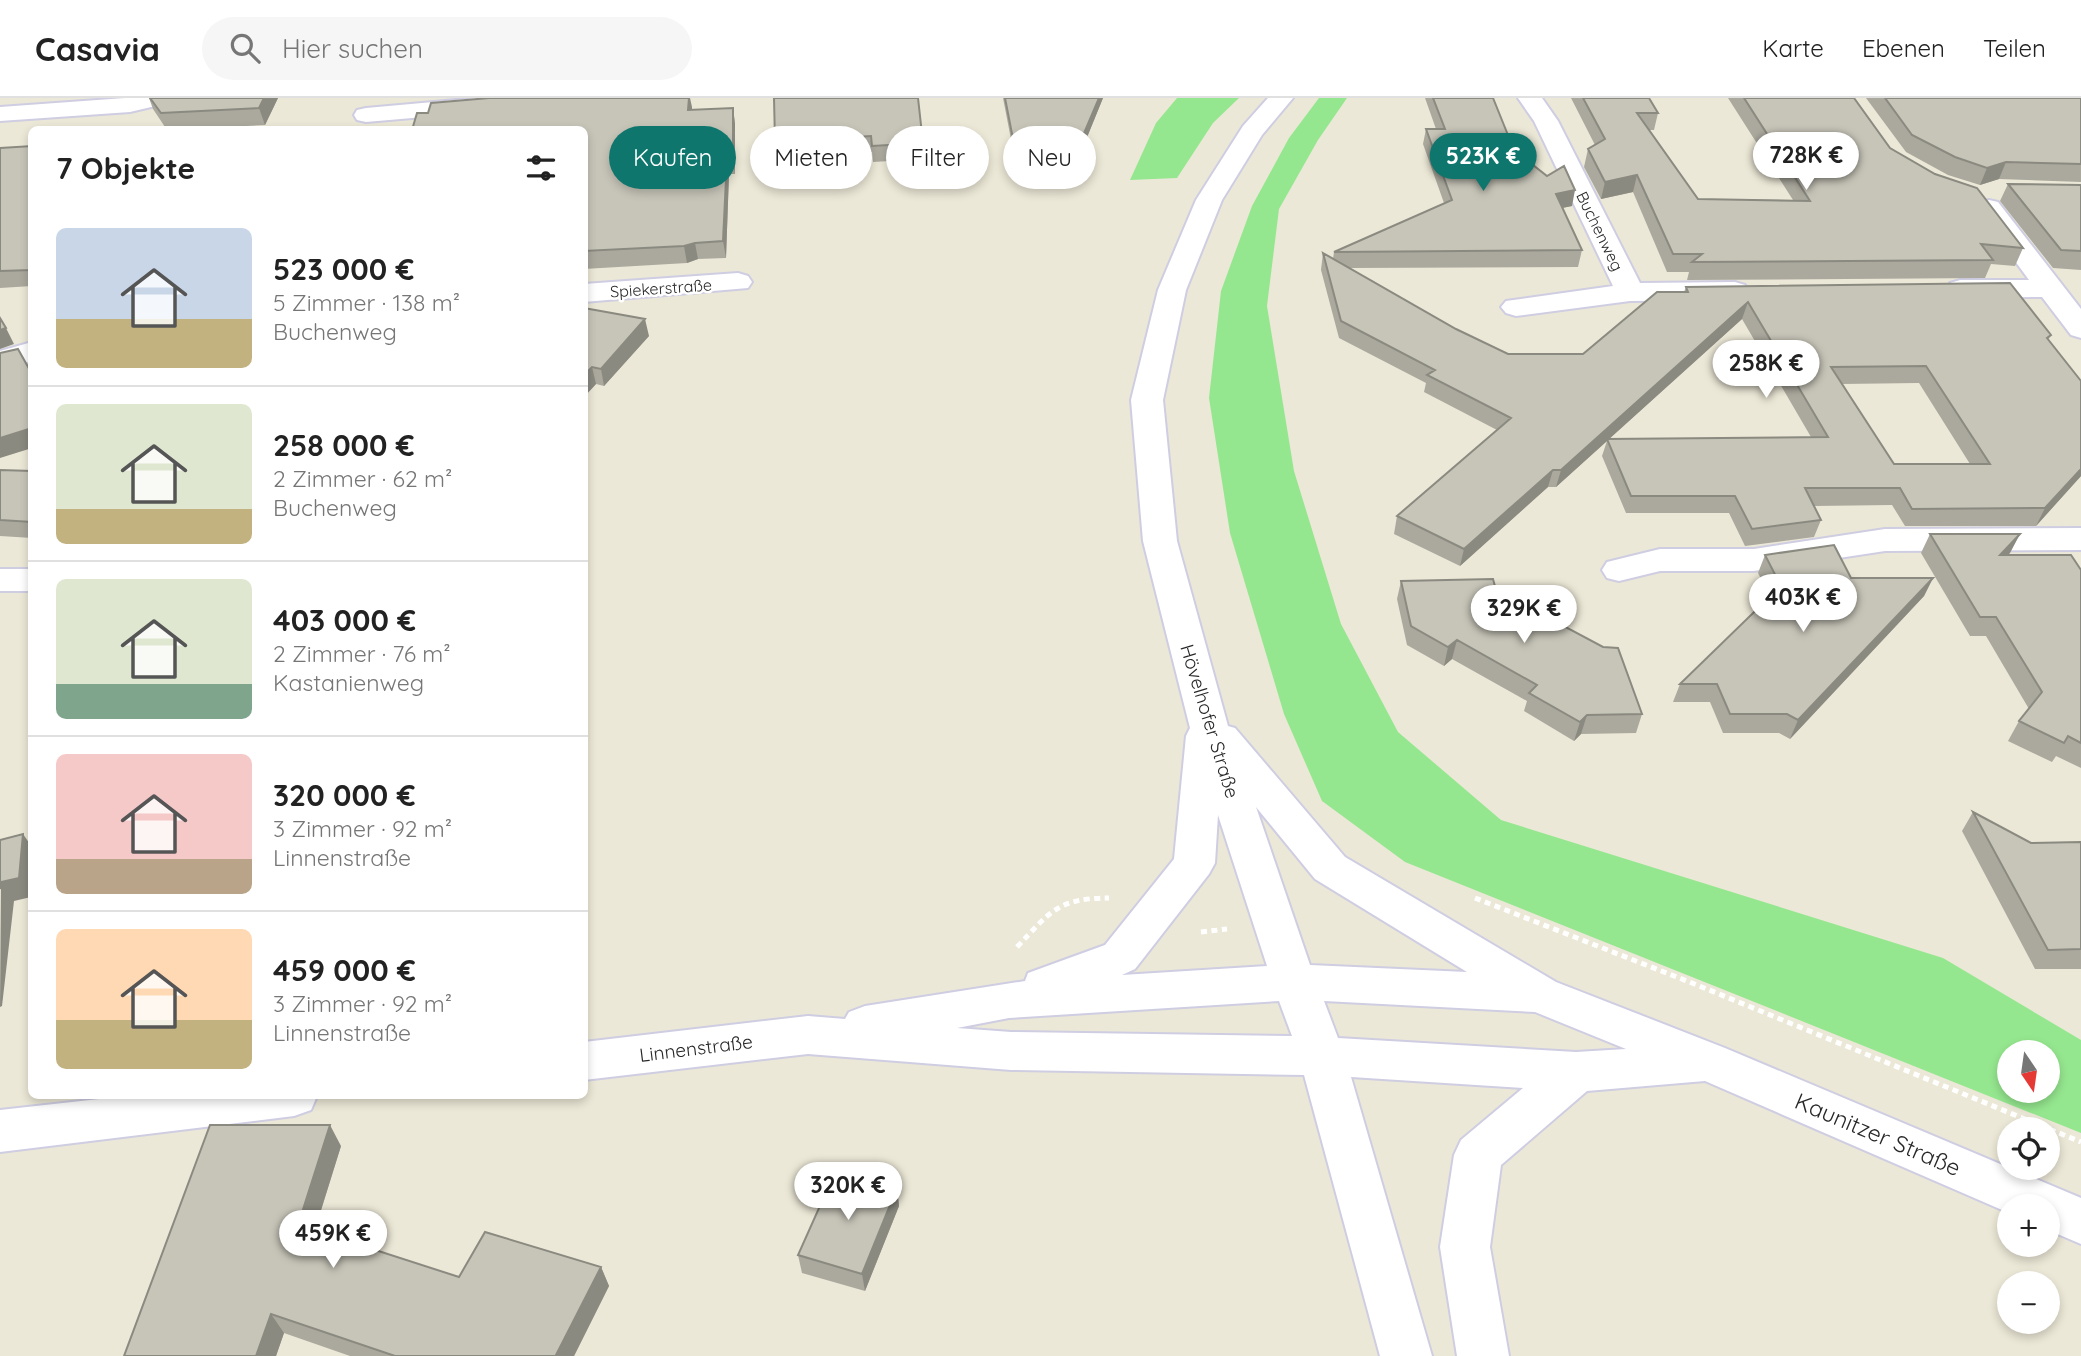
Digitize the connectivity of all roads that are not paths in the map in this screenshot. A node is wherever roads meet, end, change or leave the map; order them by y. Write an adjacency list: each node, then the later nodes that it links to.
1 (159, 98): 5 (main road)
2 (1281, 98): 23 (main road, Hövelhofer Straße)
3 (1530, 98): 13 (main road, Buchenweg)
4 (503, 103): 7 (main road)
5 (70, 105): 6 (main road)
6 (0, 114)
7 (367, 114)
8 (2013, 191): 10 (main road)
9 (738, 282): 14 (main road, Spiekerstraße)
10 (2049, 288): 11 (main road); 16 (main road)
11 (1937, 289)
12 (1756, 291): 13 (main road, Buchenweg)
13 (1630, 292): 15 (main road, Buchenweg)
14 (588, 293)
15 (1516, 307)
16 (2081, 329)
17 (28, 352): 18 (main road)
18 (0, 361)
19 (2081, 539): 20 (main road)
20 (1619, 570)
21 (0, 580): 22 (main road)
22 (28, 580)
23 (1207, 720): 24 (main road, Hövelhofer Straße); 25 (main road); 26 (main road)
24 (1294, 982): 25 (main road); 26 (main road); 28 (main road, Hövelhofer Straße)
25 (1540, 995): 30 (main road, Kaunitzer Straße)
26 (1009, 1000): 27 (main road)
27 (808, 1035): 28 (main road); 29 (main road, Linnenstraße)
28 (1322, 1056): 31 (main road); 37 (main road, Hövelhofer Straße)
29 (588, 1061)
30 (1709, 1062): 31 (main road); 34 (main road, Kaunitzer Straße)
31 (1576, 1072): 38 (main road)
32 (270, 1099): 33 (main road)
33 (0, 1131)
34 (2019, 1194)
35 (2060, 1212): 36 (main road, Kaunitzer Straße)
36 (2081, 1221)
37 (1406, 1356)
38 (1483, 1356)

